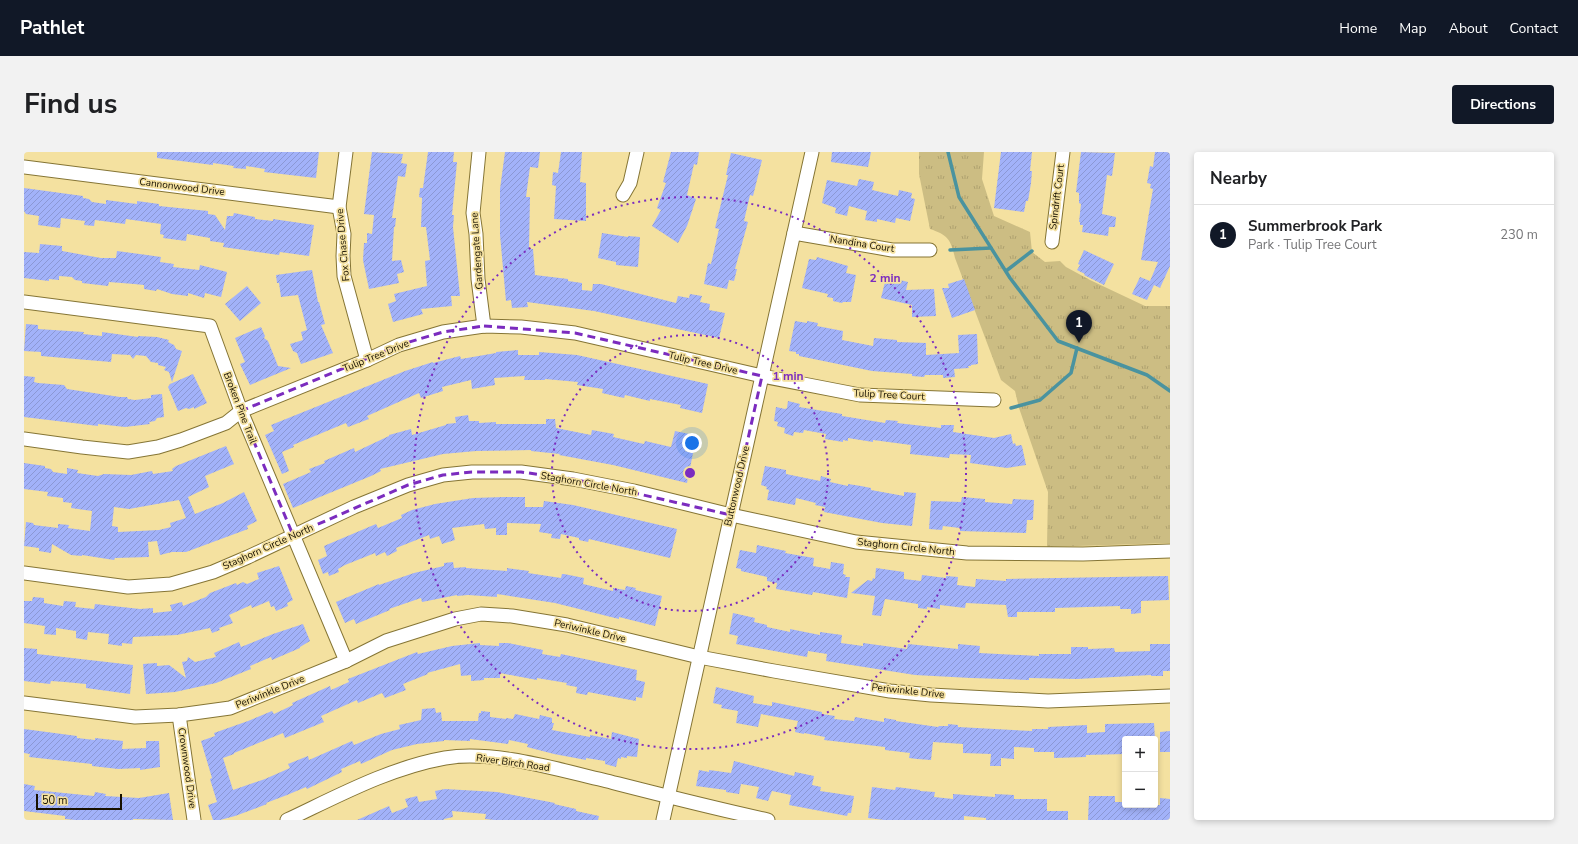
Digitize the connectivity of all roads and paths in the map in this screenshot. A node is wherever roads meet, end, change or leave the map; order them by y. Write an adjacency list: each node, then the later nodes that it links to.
1 (346, 152): 8 (street, Fox Chase Drive)
2 (479, 152): 13 (street, Gardengate Lane)
3 (637, 152): 7 (street)
4 (812, 152): 9 (street, Buttonwood Drive)
5 (1063, 152): 10 (street, Spindrift Court)
6 (24, 167): 8 (street, Cannonwood Drive)
7 (623, 195)
8 (339, 207): 14 (street, Fox Chase Drive)
9 (794, 233): 11 (street, Nandina Court); 15 (street, Buttonwood Drive)
10 (1052, 242)
11 (930, 250)
12 (24, 302): 17 (street, Broken Pine Trail)
13 (484, 326): 14 (street, Tulip Tree Drive); 15 (street, Tulip Tree Drive)
14 (367, 360): 17 (street, Tulip Tree Drive)
15 (762, 376): 16 (street, Tulip Tree Court); 19 (street, Buttonwood Drive)
16 (994, 400)
17 (241, 411): 18 (street, Tulip Tree Drive); 20 (street, Broken Pine Trail)
18 (24, 439)
19 (731, 515): 20 (street, Staghorn Circle North); 21 (street, Staghorn Circle North); 23 (street, Buttonwood Drive)
20 (293, 536): 22 (street, Staghorn Circle North); 24 (street, Broken Pine Trail)
21 (1170, 551)
22 (24, 573)
23 (699, 657): 24 (street, Periwinkle Drive); 25 (street, Periwinkle Drive); 28 (street, Buttonwood Drive)
24 (346, 661): 27 (street, Periwinkle Drive)
25 (1170, 696)
26 (24, 704): 27 (street, Periwinkle Drive)
27 (179, 715): 29 (street, Crownwood Drive)
28 (668, 797): 30 (street, River Birch Road); 31 (street, Buttonwood Drive); 32 (street, River Birch Road)
29 (194, 820)
30 (287, 820)
31 (663, 820)
32 (768, 820)

